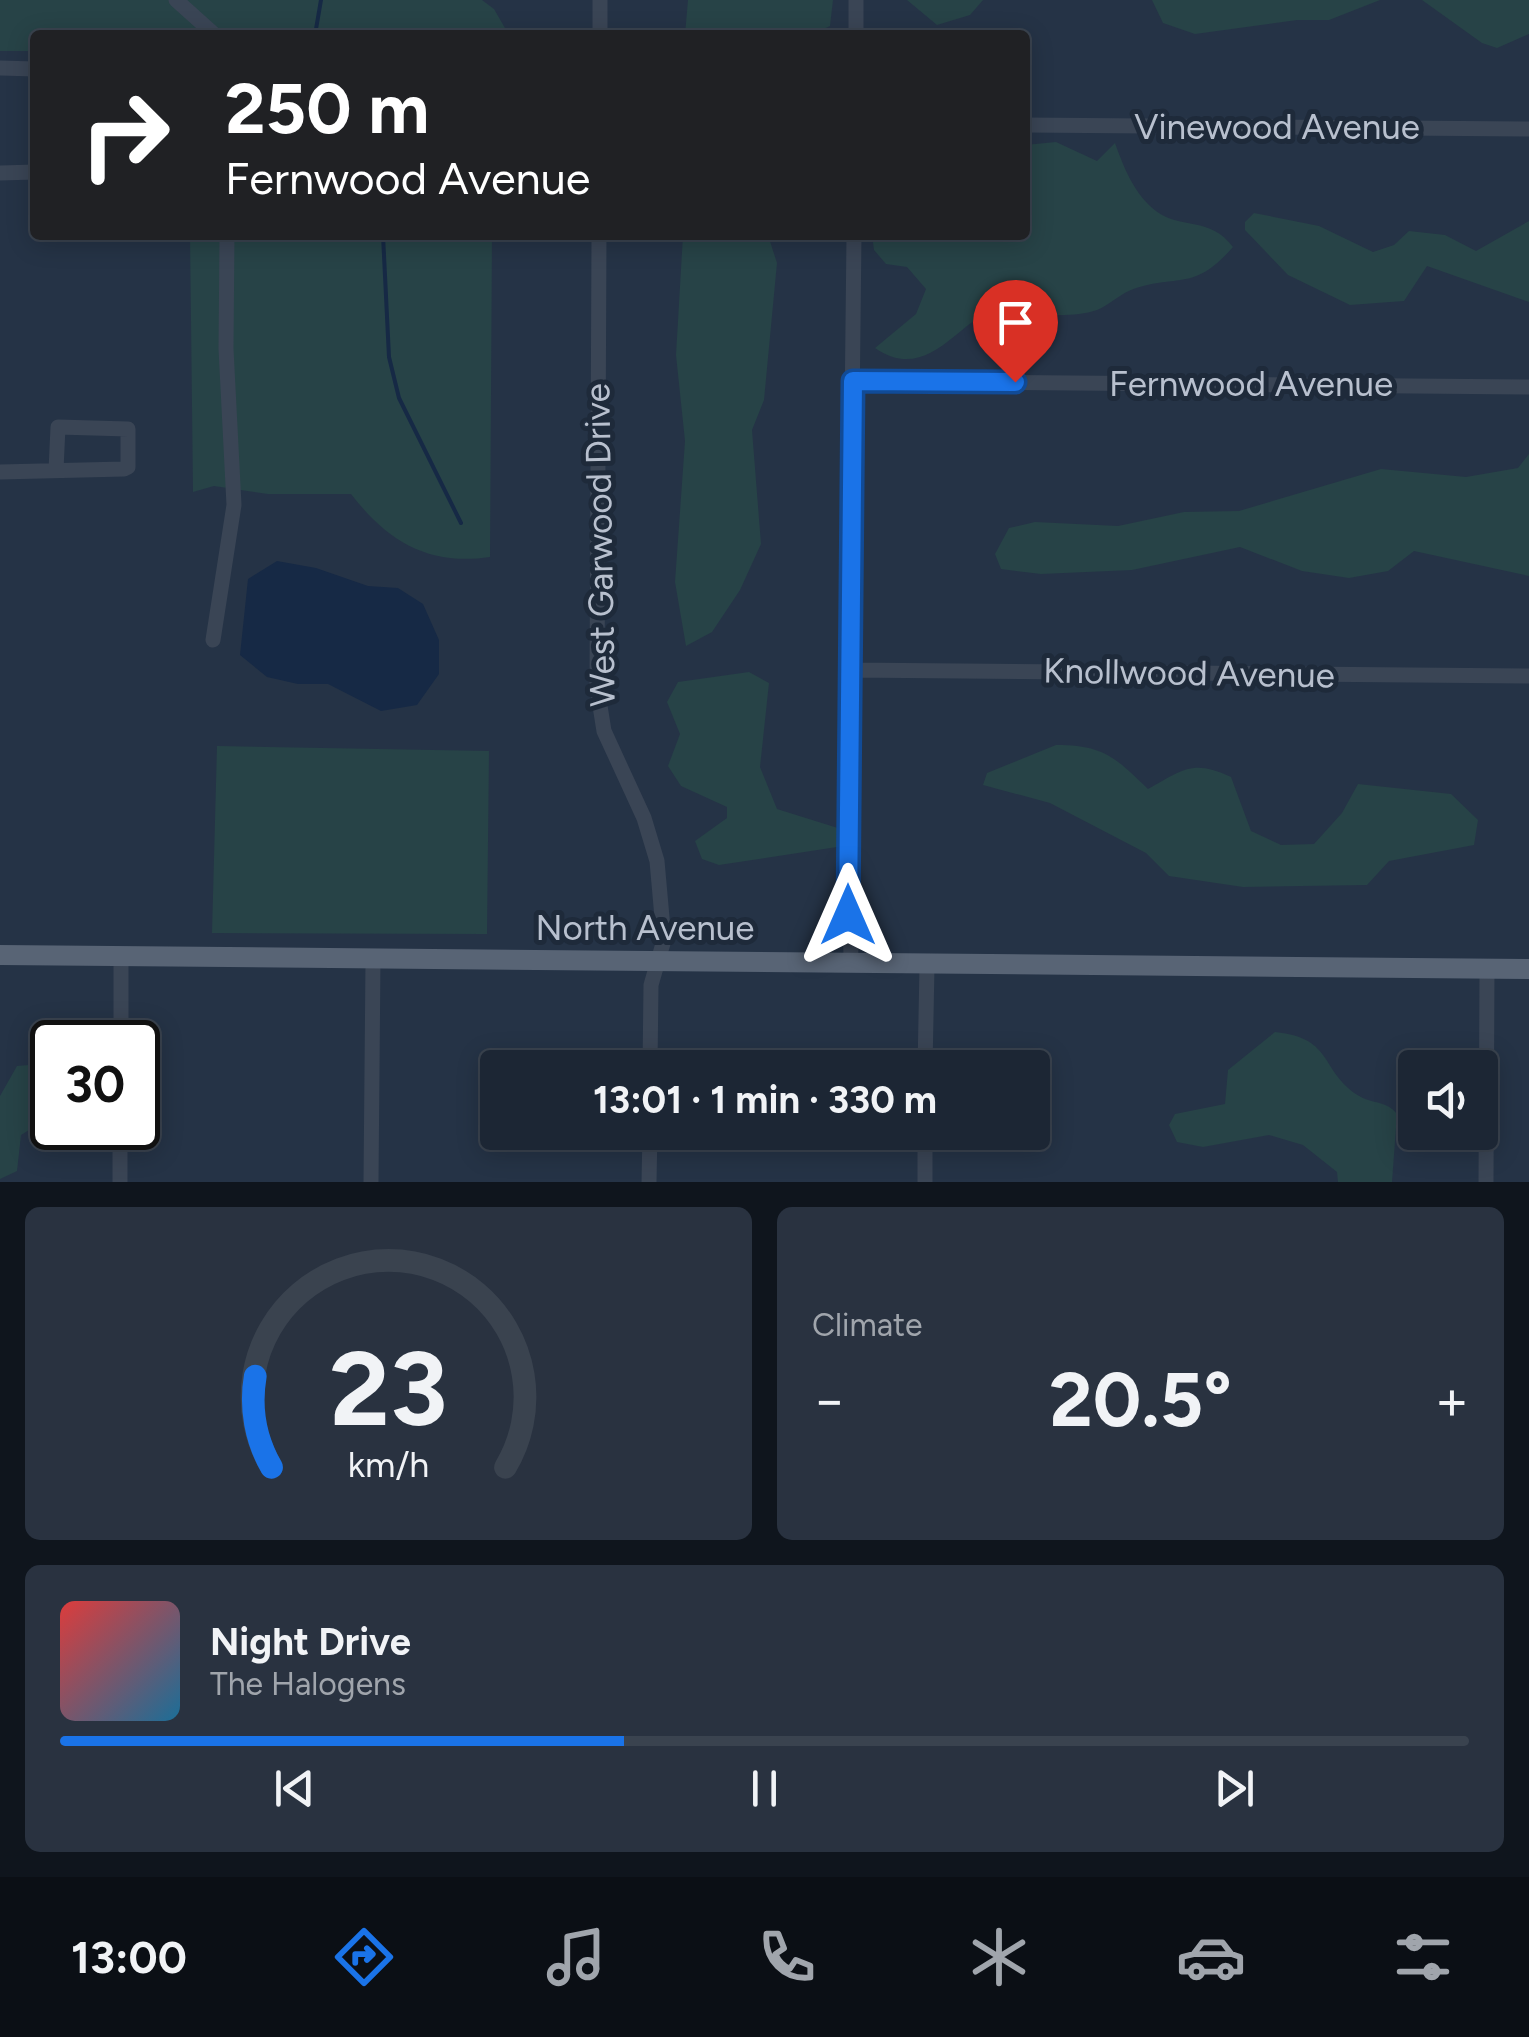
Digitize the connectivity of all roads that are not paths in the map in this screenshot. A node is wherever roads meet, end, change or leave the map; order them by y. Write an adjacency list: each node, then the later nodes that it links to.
1 (176, 0): 4 (street)
2 (600, 0): 5 (street)
3 (856, 0): 6 (street)
4 (209, 30)
5 (600, 30)
6 (856, 30)
7 (0, 68): 8 (street)
8 (30, 69)
9 (1030, 125): 10 (street, Vinewood Avenue)
10 (1529, 129)
11 (30, 172): 12 (street)
12 (0, 173)
13 (227, 240): 20 (street)
14 (599, 240): 27 (street, West Garwood Drive)
15 (854, 240): 16 (street)
16 (853, 381): 17 (street, Fernwood Avenue); 21 (street)
17 (1529, 386)
18 (56, 470): 18 (street); 19 (street)
19 (0, 472)
20 (213, 640)
21 (849, 670): 22 (street, Knollwood Avenue); 26 (street)
22 (1529, 676)
23 (0, 955): 24 (main road, North Avenue)
24 (121, 956): 25 (main road, North Avenue); 31 (street)
25 (374, 959): 27 (main road, North Avenue); 38 (street)
26 (851, 960): 27 (main road, North Avenue); 28 (main road, North Avenue)
27 (655, 962): 32 (street, West Garwood Drive)
28 (927, 966): 29 (main road, North Avenue); 33 (street)
29 (1487, 969): 30 (main road, North Avenue); 41 (street)
30 (1529, 970)
31 (121, 1020)
32 (651, 1050)
33 (926, 1050)
34 (120, 1150): 37 (street)
35 (650, 1150): 39 (street)
36 (924, 1150): 40 (street)
37 (120, 1182)
38 (371, 1182)
39 (649, 1182)
40 (924, 1182)
41 (1486, 1182)

